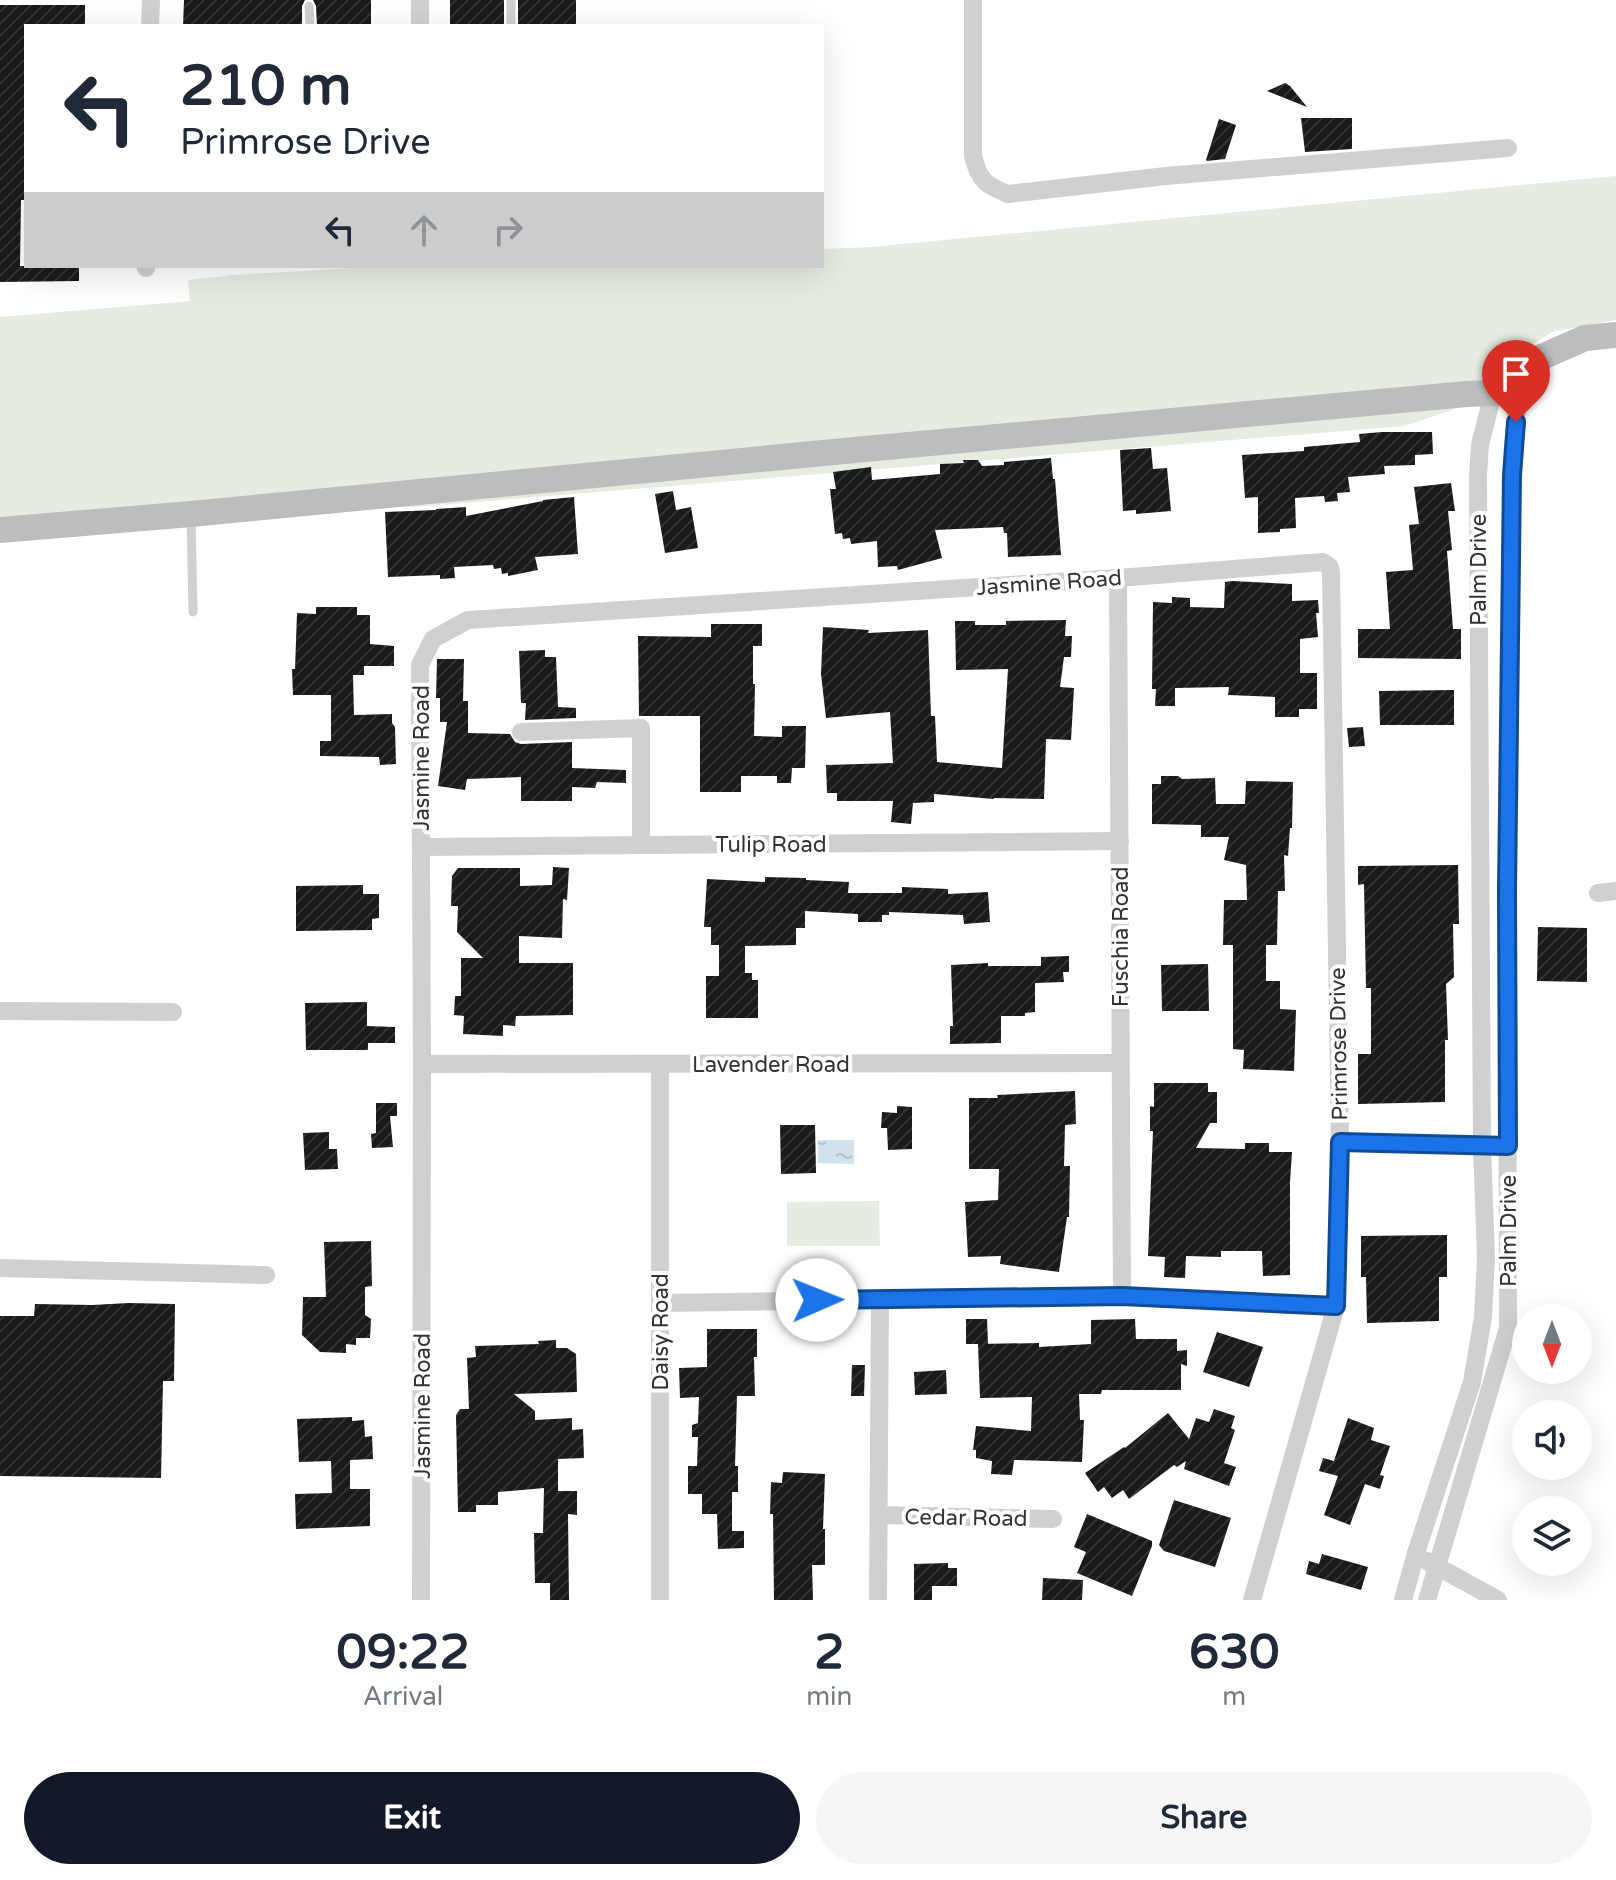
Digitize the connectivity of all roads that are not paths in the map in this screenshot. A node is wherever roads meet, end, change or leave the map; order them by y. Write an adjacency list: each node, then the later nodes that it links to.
1 (151, 0): 6 (street)
2 (420, 0): 8 (street)
3 (511, 0): 9 (lane)
4 (973, 0): 10 (street)
5 (309, 6): 7 (lane)
6 (150, 24)
7 (310, 24)
8 (420, 24)
9 (511, 24)
10 (1508, 148)
11 (1616, 335): 12 (street)
12 (1521, 371): 13 (street); 30 (street, Palm Drive)
13 (1493, 393): 14 (street); 29 (street, Palm Drive)
14 (191, 514): 15 (street); 18 (lane)
15 (0, 530)
16 (1331, 573): 17 (street, Jasmine Road); 28 (street, Primrose Drive)
17 (1118, 578): 20 (street, Fuschia Road); 22 (street, Jasmine Road)
18 (193, 612)
19 (521, 732): 21 (street)
20 (1120, 841): 21 (street, Tulip Road); 25 (street, Fuschia Road)
21 (641, 845): 22 (street, Tulip Road)
22 (421, 847): 26 (street, Jasmine Road)
23 (0, 1011): 24 (street)
24 (173, 1012)
25 (1120, 1063): 27 (street, Lavender Road); 33 (street, Fuschia Road)
26 (422, 1064): 27 (street, Lavender Road); 41 (street, Jasmine Road)
27 (660, 1064): 35 (street, Daisy Road)
28 (1340, 1142): 29 (street); 36 (street, Primrose Drive)
29 (1482, 1146): 30 (street); 39 (street, Palm Drive)
30 (1508, 1146): 40 (street, Palm Drive)
31 (0, 1268): 32 (street)
32 (266, 1275)
33 (1122, 1296): 34 (street); 36 (street)
34 (880, 1299): 35 (street); 37 (street)
35 (660, 1303): 42 (street, Daisy Road)
36 (1336, 1306): 44 (street, Primrose Drive)
37 (879, 1515): 38 (street, Cedar Road); 43 (street)
38 (1053, 1519)
39 (1416, 1553): 40 (street); 45 (street, Palm Drive)
40 (1436, 1568): 46 (street, Palm Drive); 47 (street)
41 (421, 1600)
42 (660, 1600)
43 (878, 1600)
44 (1252, 1600)
45 (1403, 1600)
46 (1427, 1600)
47 (1498, 1600)

